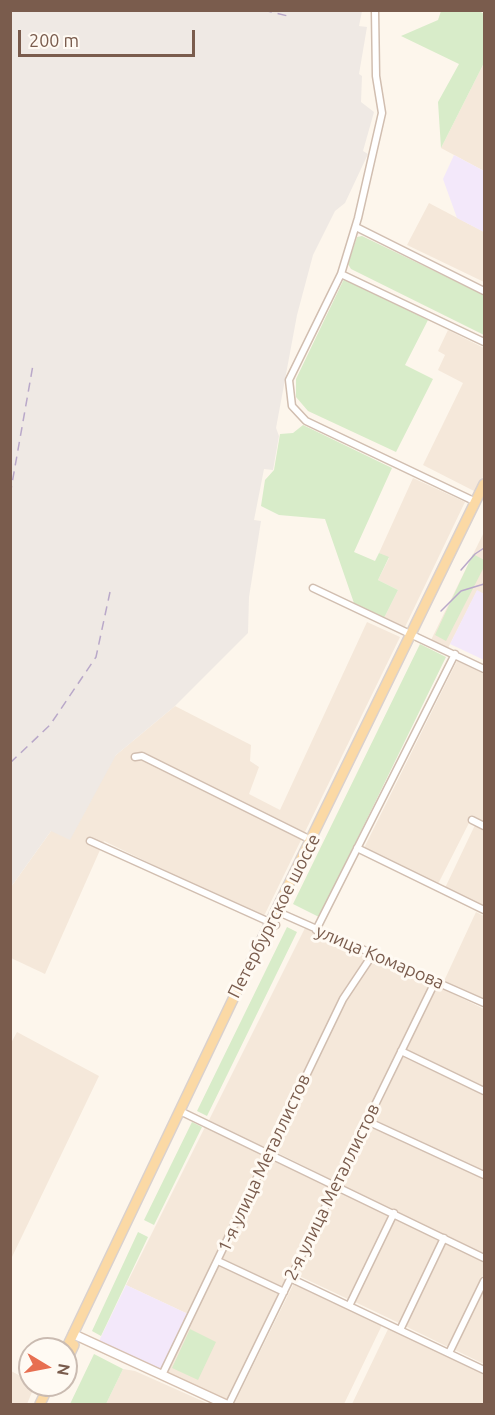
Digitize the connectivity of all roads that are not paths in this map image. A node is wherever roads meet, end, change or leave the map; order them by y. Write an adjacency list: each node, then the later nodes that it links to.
1 (375, 10): 2 (street)
2 (356, 227): 3 (street); 4 (street)
3 (341, 274): 5 (street); 7 (street)
4 (484, 291)
5 (484, 342)
6 (484, 484): 7 (main road, Петербургское шоссе)
7 (481, 501): 9 (main road, Петербургское шоссе)
8 (313, 588): 9 (street)
9 (415, 635): 10 (street); 16 (main road, Петербургское шоссе)
10 (455, 654): 11 (street); 17 (street)
11 (484, 669)
12 (135, 757): 16 (street)
13 (472, 820): 14 (street)
14 (484, 826)
15 (90, 841): 20 (street)
16 (315, 842): 19 (main road, Петербургское шоссе)
17 (357, 848): 18 (street); 21 (street)
18 (484, 910)
19 (279, 912): 20 (main road, Петербургское шоссе); 21 (street, улица Комарова)
20 (273, 924): 27 (main road, Петербургское шоссе); 41 (main road, Петербургское шоссе)
21 (316, 930): 22 (street, улица Комарова)
22 (373, 954): 23 (street, улица Комарова); 29 (street, 1-я улица Металлистов)
23 (436, 980): 24 (street, улица Комарова); 25 (street, 2-я улица Металлистов)
24 (484, 1003)
25 (401, 1051): 26 (street); 28 (street, 2-я улица Металлистов)
26 (484, 1091)
27 (184, 1113): 29 (street); 41 (main road, Петербургское шоссе)
28 (367, 1121): 30 (street); 31 (street, 2-я улица Металлистов)
29 (267, 1153): 31 (street); 35 (street, 1-я улица Металлистов)
30 (484, 1175)
31 (335, 1186): 32 (street); 36 (street, 2-я улица Металлистов)
32 (394, 1213): 33 (street); 39 (street)
33 (444, 1238): 34 (street); 40 (street)
34 (484, 1258)
35 (218, 1261): 38 (street); 44 (street, 1-я улица Металлистов)
36 (291, 1278): 38 (street, 2-я улица Металлистов); 39 (street)
37 (484, 1281): 42 (street)
38 (284, 1292): 45 (street, 2-я улица Металлистов)
39 (349, 1306): 40 (street)
40 (400, 1330): 42 (street)
41 (76, 1335): 44 (street)
42 (449, 1353): 43 (street)
43 (484, 1370)
44 (162, 1375): 45 (street)
45 (227, 1404)

